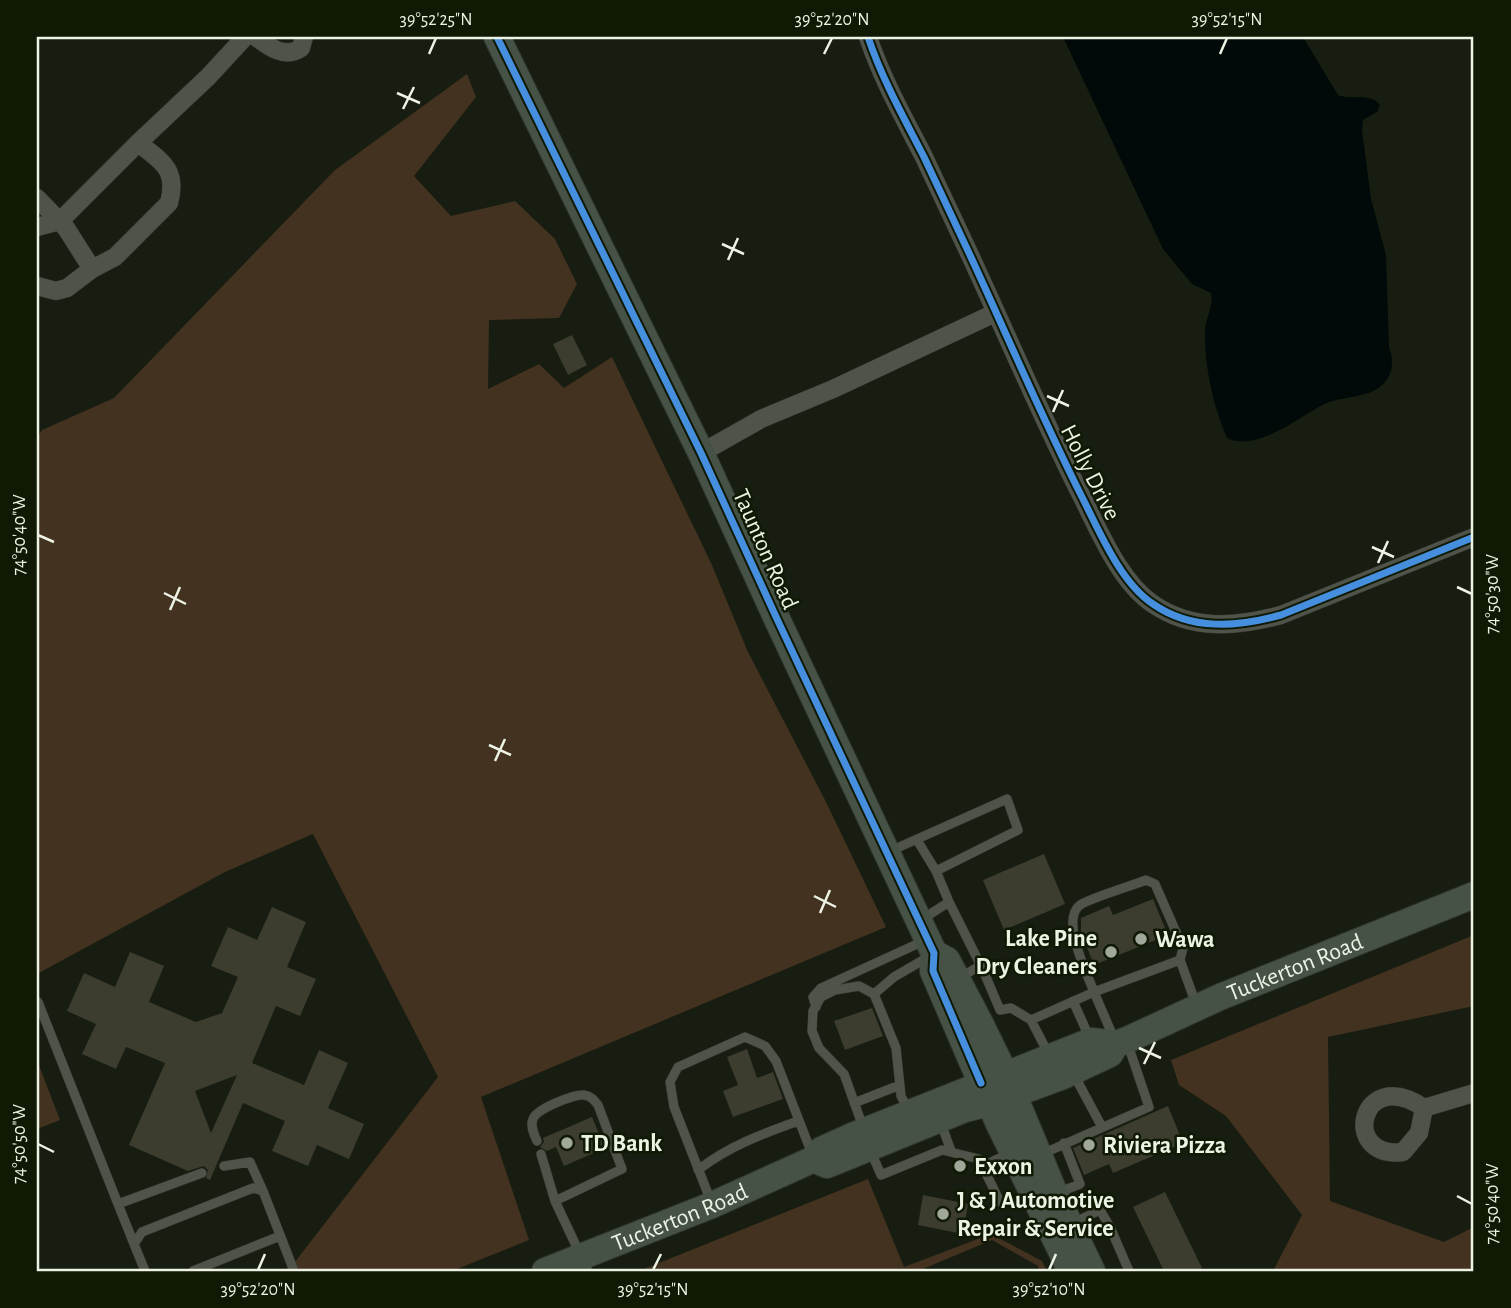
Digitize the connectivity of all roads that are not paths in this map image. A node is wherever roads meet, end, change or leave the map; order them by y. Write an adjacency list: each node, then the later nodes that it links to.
1 (245, 37): 6 (street)
2 (256, 37): 3 (street)
3 (304, 37)
4 (497, 37): 13 (main road, Taunton Road)
5 (868, 37): 12 (street, Holly Drive)
6 (138, 142): 8 (street); 10 (street)
7 (37, 198): 8 (street)
8 (60, 222): 9 (street); 10 (street)
9 (37, 227)
10 (92, 269): 11 (street)
11 (37, 286)
12 (995, 313): 13 (street); 14 (street, Holly Drive)
13 (701, 453): 16 (main road, Taunton Road)
14 (1474, 537)
15 (917, 840): 16 (lane); 17 (lane); 17 (lane)
16 (887, 853): 20 (main road, Taunton Road)
17 (936, 871): 19 (lane)
18 (1474, 895): 29 (main road, Tuckerton Road)
19 (950, 902): 20 (lane); 22 (lane)
20 (927, 938): 23 (main road, Taunton Road); 25 (lane); 28 (lane); 36 (main road, Taunton Road)
21 (1180, 960): 24 (lane); 24 (lane); 29 (lane)
22 (981, 965): 23 (lane); 30 (lane)
23 (958, 979): 30 (main road, Taunton Road)
24 (1094, 992): 26 (lane); 32 (lane)
25 (874, 994): 28 (lane); 35 (lane)
26 (1073, 1001): 31 (lane); 32 (lane)
27 (38, 1002): 58 (lane)
28 (816, 1007): 38 (lane)
29 (1198, 1009): 32 (main road, Tuckerton Road)
30 (990, 1017): 31 (lane); 36 (main road, Taunton Road)
31 (1031, 1020): 33 (lane)
32 (1111, 1042): 33 (main road, Tuckerton Road); 34 (main road, Tuckerton Road); 43 (lane)
33 (1050, 1057): 36 (main road, Tuckerton Road)
34 (1073, 1072): 36 (main road, Tuckerton Road); 43 (lane)
35 (900, 1085): 38 (lane); 40 (lane)
36 (997, 1089): 40 (main road, Tuckerton Road); 41 (main road, Tuckerton Road); 48 (main road)
37 (1474, 1093): 39 (street)
38 (854, 1103): 44 (lane)
39 (1424, 1108)
40 (910, 1113): 44 (main road, Tuckerton Road)
41 (940, 1120): 44 (main road, Tuckerton Road); 47 (lane)
42 (798, 1121): 50 (lane); 53 (lane); 53 (lane)
43 (1102, 1126): 46 (lane)
44 (867, 1140): 47 (lane); 50 (main road, Tuckerton Road)
45 (537, 1141): 57 (lane)
46 (1064, 1143): 48 (lane); 56 (lane)
47 (951, 1151): 52 (lane)
48 (1026, 1153): 52 (lane); 56 (main road)
49 (541, 1154): 57 (lane)
50 (814, 1159): 59 (main road, Tuckerton Road)
51 (224, 1166): 55 (lane)
52 (983, 1166): 56 (lane)
53 (698, 1170): 59 (lane)
54 (202, 1173): 58 (lane)
55 (263, 1191): 61 (lane); 62 (lane)
56 (1046, 1196): 60 (main road); 68 (main road)
57 (555, 1201): 63 (lane)
58 (118, 1204): 62 (lane)
59 (712, 1205): 63 (main road, Tuckerton Road)
60 (1070, 1224): 69 (main road); 70 (lane)
61 (280, 1236): 65 (lane); 66 (lane)
62 (134, 1244): 64 (lane)
63 (585, 1264): 67 (main road, Tuckerton Road)
64 (145, 1271)
65 (193, 1271)
66 (294, 1271)
67 (545, 1271)
68 (1071, 1271)
69 (1091, 1271)
70 (1129, 1271)

